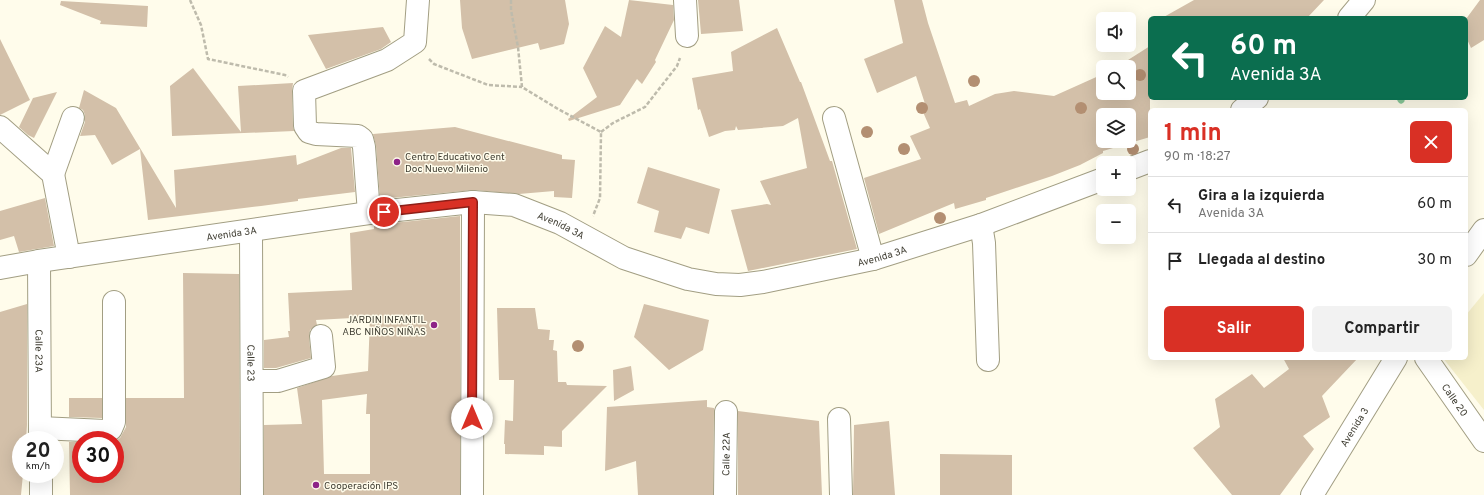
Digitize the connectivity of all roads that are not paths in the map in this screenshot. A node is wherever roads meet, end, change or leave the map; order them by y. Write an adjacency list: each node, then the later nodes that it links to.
1 (418, 0): 16 (street)
2 (685, 0): 5 (street)
3 (1364, 0): 4 (street)
4 (1351, 16)
5 (687, 36)
6 (1254, 100): 7 (street)
7 (1244, 108)
8 (73, 118): 13 (street)
9 (834, 118): 22 (street)
10 (0, 127): 13 (street)
11 (1148, 162): 12 (street)
12 (1136, 166)
13 (53, 174): 21 (street)
14 (1096, 182): 17 (street, Avenida 3A)
15 (473, 202): 16 (street, Avenida 3A); 22 (street, Avenida 3A); 39 (street)
16 (369, 213): 18 (street, Avenida 3A)
17 (981, 225): 22 (street, Avenida 3A); 27 (street)
18 (251, 230): 21 (street, Avenida 3A); 30 (street, Calle 23)
19 (1484, 230): 20 (street)
20 (1468, 252)
21 (69, 257): 23 (street, Avenida 3A)
22 (873, 259)
23 (39, 261): 24 (street, Avenida 3A); 33 (street, Calle 23A)
24 (0, 268)
25 (114, 302): 34 (street)
26 (322, 336): 30 (street)
27 (988, 360)
28 (1395, 360): 42 (street, Avenida 3)
29 (1427, 360): 35 (street, Calle 20)
30 (252, 380): 38 (street, Calle 23)
31 (726, 412): 40 (street, Calle 22A)
32 (839, 419): 41 (street)
33 (40, 431)
34 (64, 433)
35 (1484, 441)
36 (41, 483): 37 (street)
37 (41, 495)
38 (252, 495)
39 (472, 495)
40 (725, 495)
41 (841, 495)
42 (1312, 495)

